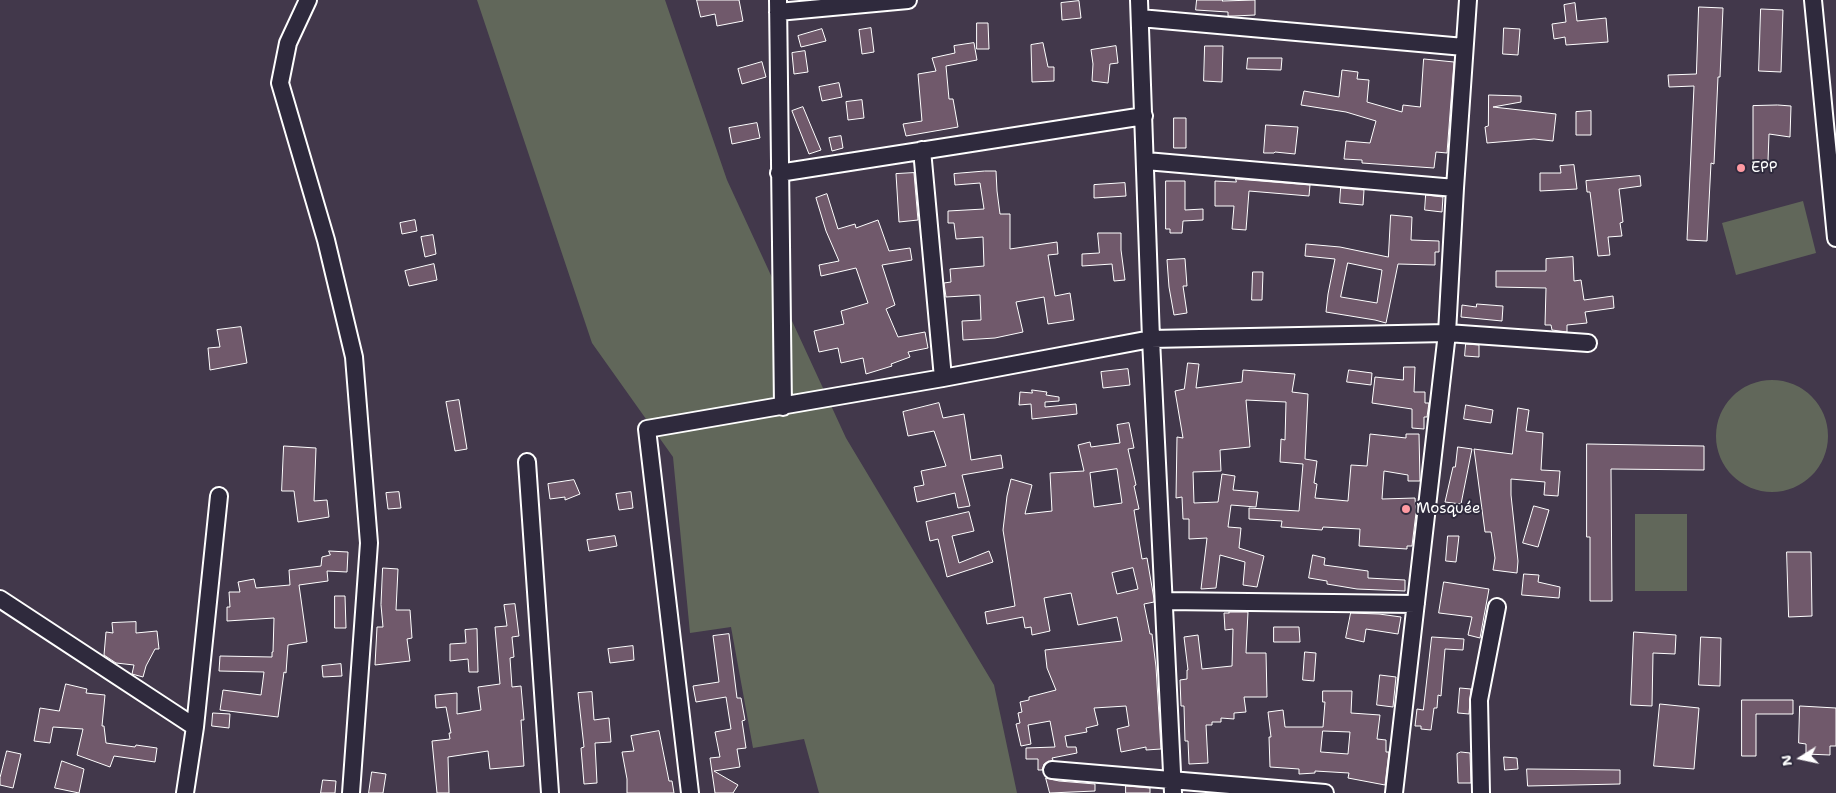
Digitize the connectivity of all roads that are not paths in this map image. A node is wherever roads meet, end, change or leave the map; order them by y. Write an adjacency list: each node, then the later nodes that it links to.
1 (308, 0): 30 (street)
2 (908, 0): 6 (street)
3 (1139, 0): 7 (street)
4 (1468, 0): 8 (street)
5 (1813, 0): 14 (street)
6 (778, 6): 12 (street)
7 (1140, 18): 8 (street); 9 (street)
8 (1464, 47): 13 (street)
9 (1144, 116): 10 (street); 11 (street)
10 (922, 150): 12 (street); 18 (street)
11 (1146, 161): 13 (street); 16 (street)
12 (779, 173): 19 (street)
13 (1454, 188): 15 (street)
14 (1836, 238)
15 (1447, 333): 16 (street); 17 (street); 24 (street)
16 (1151, 339): 18 (street); 23 (street)
17 (1588, 343)
18 (942, 378): 19 (street)
19 (783, 407): 32 (street)
20 (527, 462): 31 (street)
21 (219, 496): 26 (street)
22 (0, 599): 26 (street)
23 (1165, 601): 24 (street); 28 (street)
24 (1416, 604): 34 (street)
25 (1497, 607): 35 (street)
26 (195, 727): 29 (street)
27 (1052, 770): 28 (street)
28 (1173, 787): 33 (street)
29 (185, 793)
30 (351, 793)
31 (550, 793)
32 (690, 793)
33 (1325, 793)
34 (1394, 793)
35 (1481, 793)

